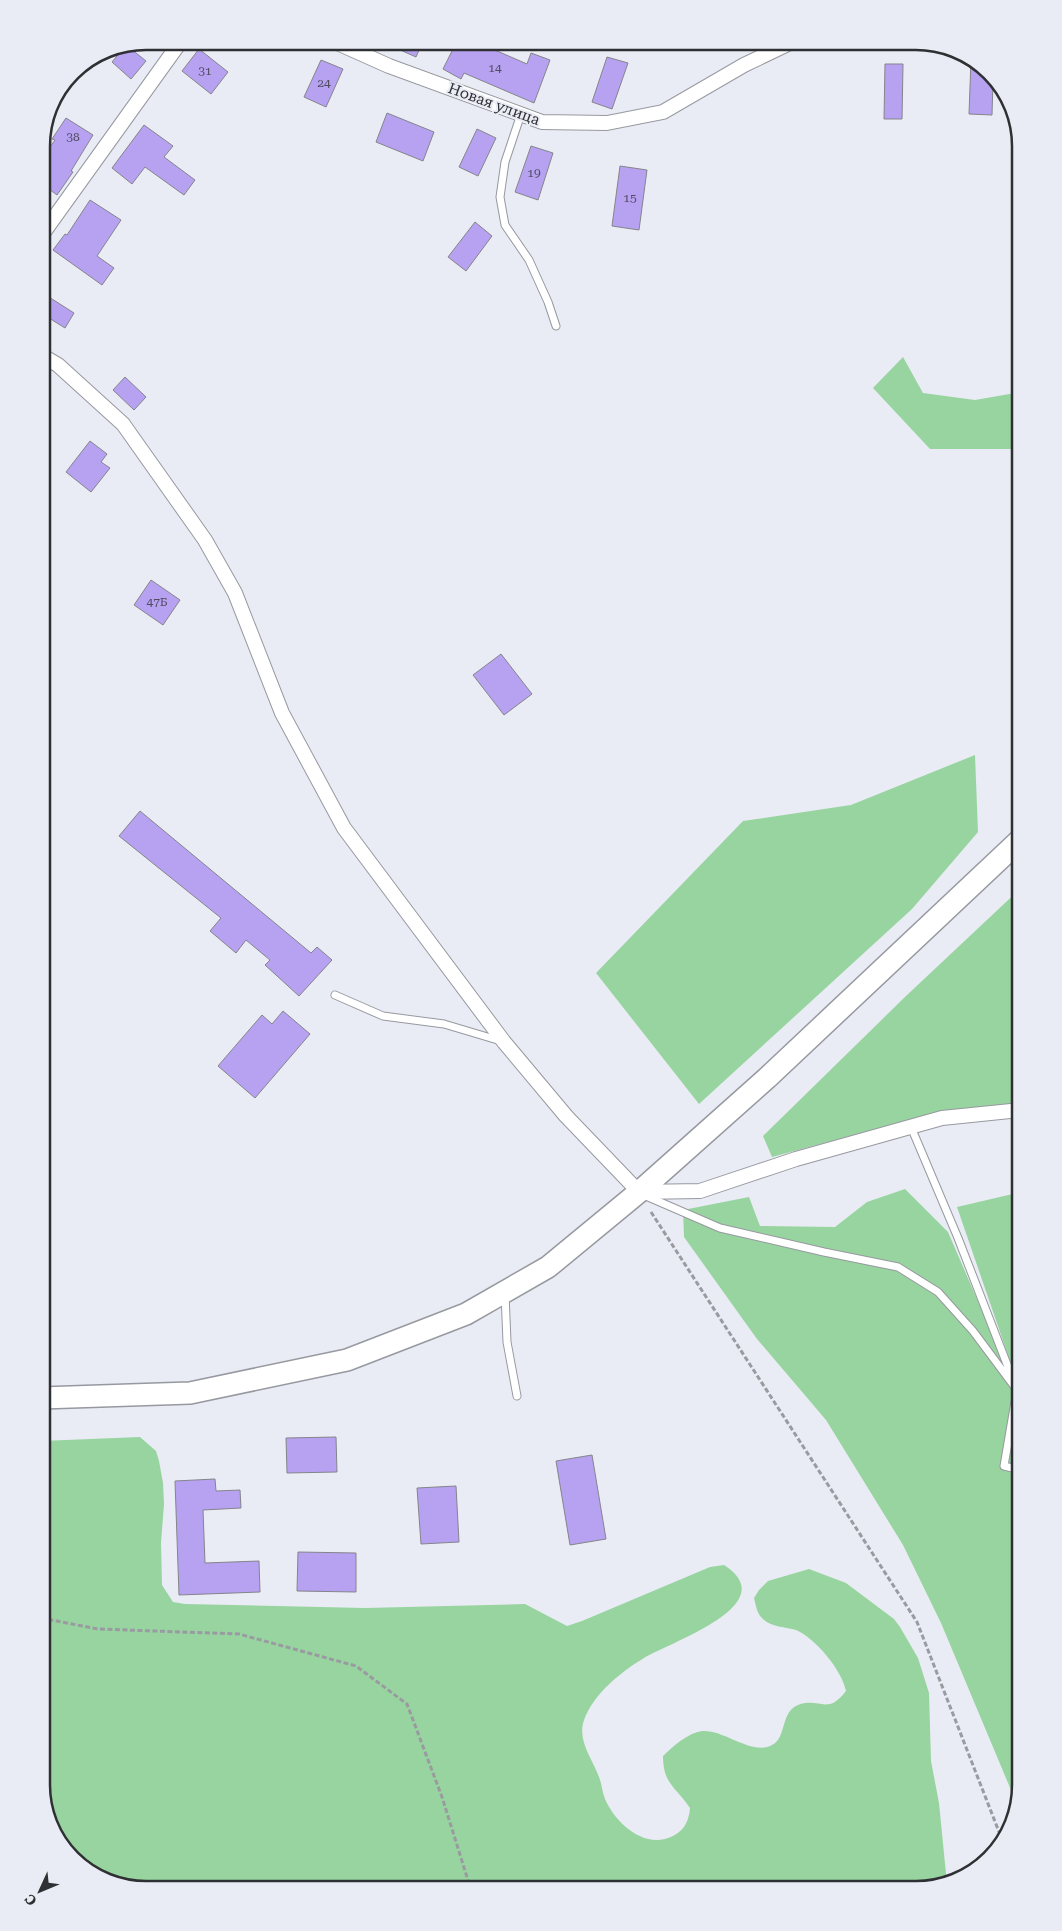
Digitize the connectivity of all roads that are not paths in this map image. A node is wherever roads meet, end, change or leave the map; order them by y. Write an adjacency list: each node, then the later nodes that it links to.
1 (175, 50): 5 (street)
2 (353, 50): 4 (street, Новая улица)
3 (777, 50): 4 (street, Новая улица)
4 (521, 114): 6 (lane)
5 (50, 225)
6 (556, 326)
7 (50, 361): 10 (street)
8 (1012, 847): 13 (main road)
9 (335, 995): 10 (lane)
10 (504, 1042): 13 (street)
11 (1012, 1111): 12 (street)
12 (911, 1127): 13 (street); 15 (lane)
13 (639, 1192): 14 (main road); 16 (lane)
14 (505, 1291): 17 (lane); 18 (main road)
15 (1012, 1373)
16 (1012, 1381)
17 (517, 1396)
18 (50, 1398)
19 (1012, 1425): 20 (lane)
20 (1012, 1468)

